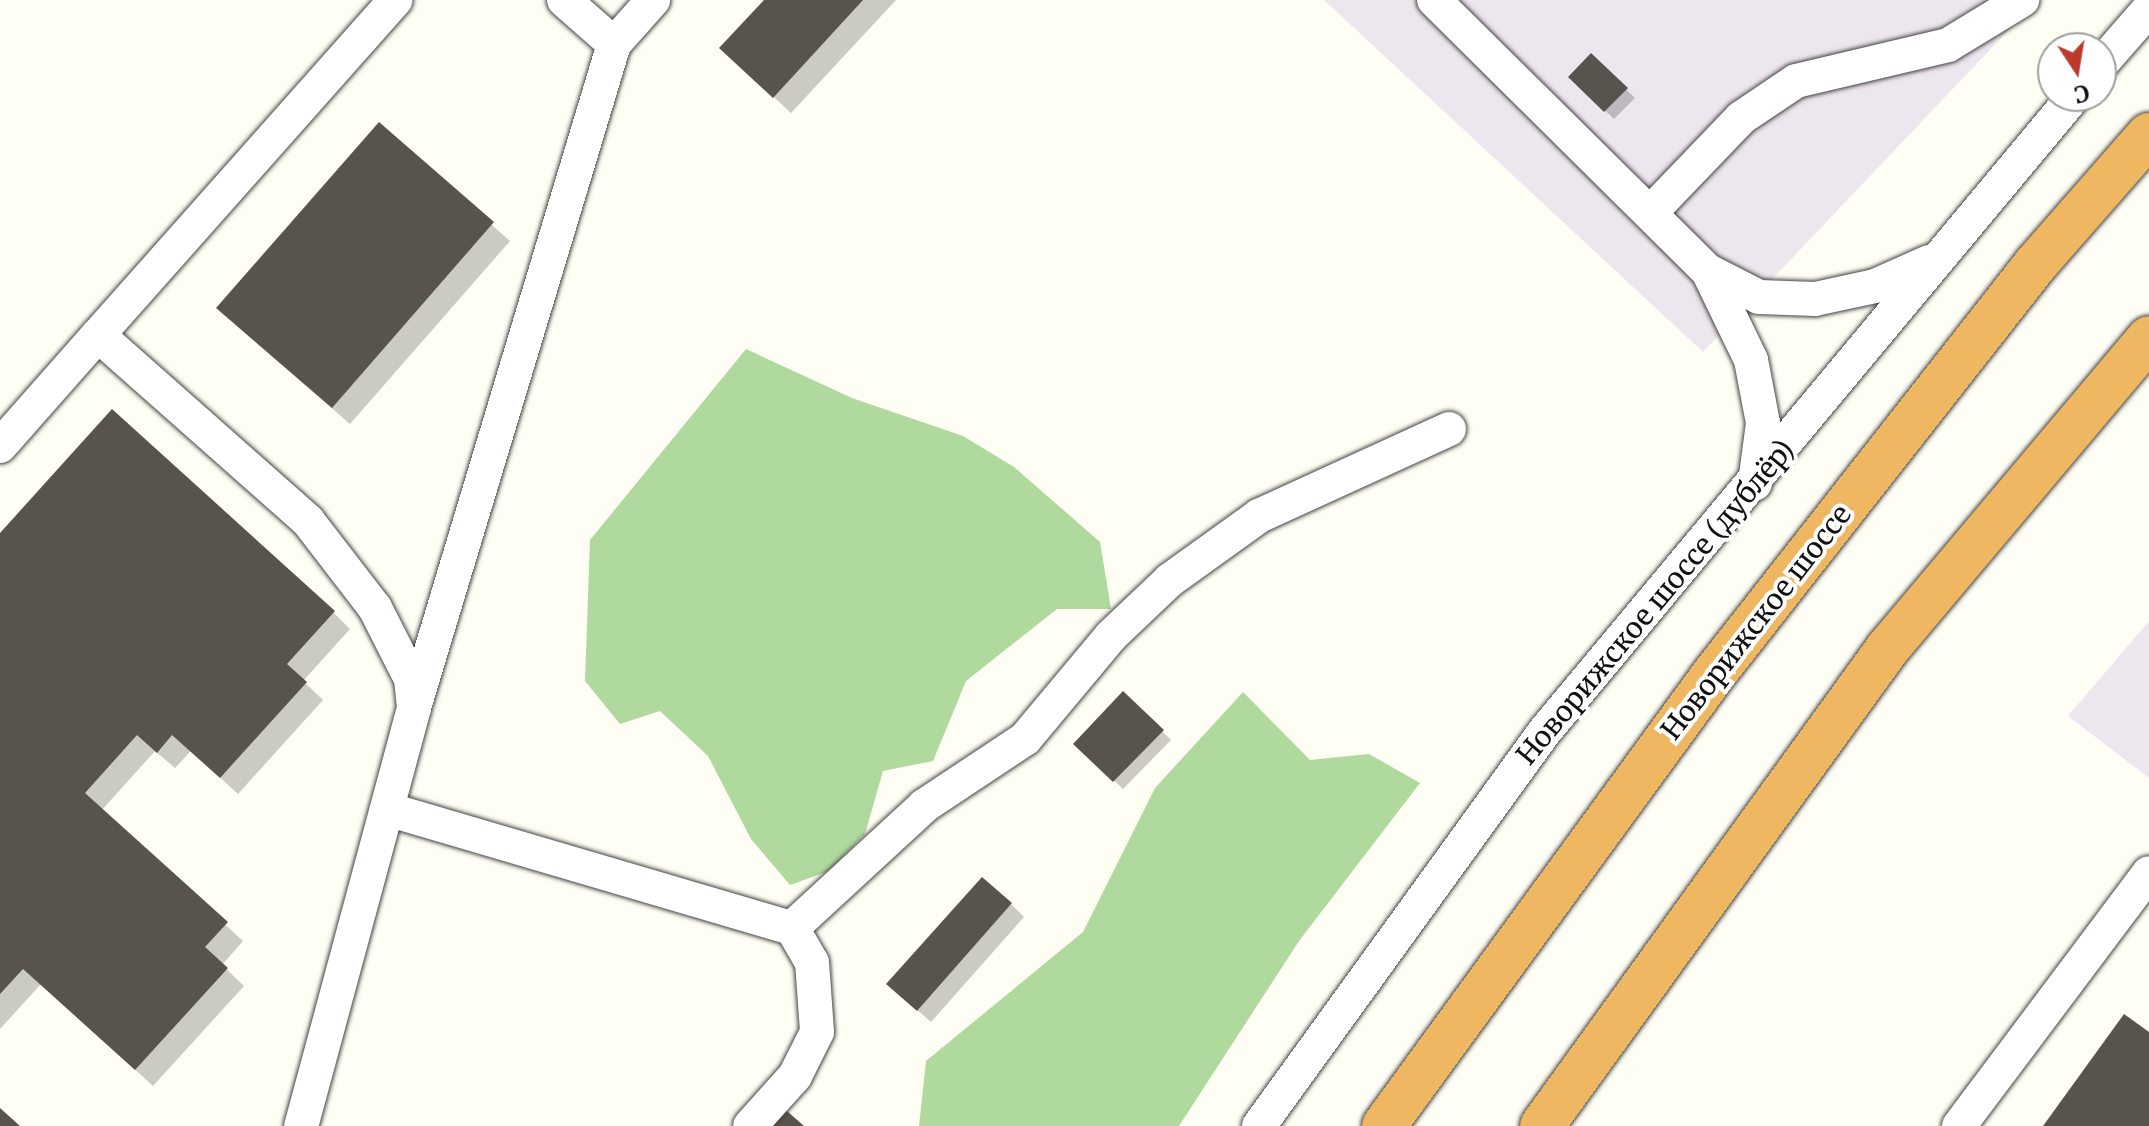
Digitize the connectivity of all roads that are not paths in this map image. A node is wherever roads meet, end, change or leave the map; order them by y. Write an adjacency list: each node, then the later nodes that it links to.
1 (395, 0): 14 (street)
2 (564, 0): 7 (street)
3 (653, 0): 7 (street)
4 (1434, 0): 11 (street)
5 (2022, 0): 11 (street)
6 (2149, 9): 8 (street)
7 (614, 44): 19 (street)
8 (2117, 46)
9 (2060, 112): 12 (street, Новорижское шоссе (дублёр))
10 (2149, 135): 26 (highway, Новорижское шоссе)
11 (1650, 213): 13 (street)
12 (1933, 260): 13 (street); 18 (street, Новорижское шоссе (дублёр))
13 (1708, 271): 18 (street)
14 (98, 335): 17 (street); 19 (street)
15 (2149, 338): 27 (highway)
16 (1449, 429): 22 (street)
17 (0, 446)
18 (1755, 483): 25 (street, Новорижское шоссе (дублёр))
19 (414, 708): 20 (street)
20 (387, 809): 22 (street); 23 (street)
21 (2149, 873): 28 (street)
22 (792, 928): 24 (street)
23 (301, 1126)
24 (750, 1126)
25 (1259, 1126)
26 (1384, 1126)
27 (1542, 1126)
28 (1959, 1126)

